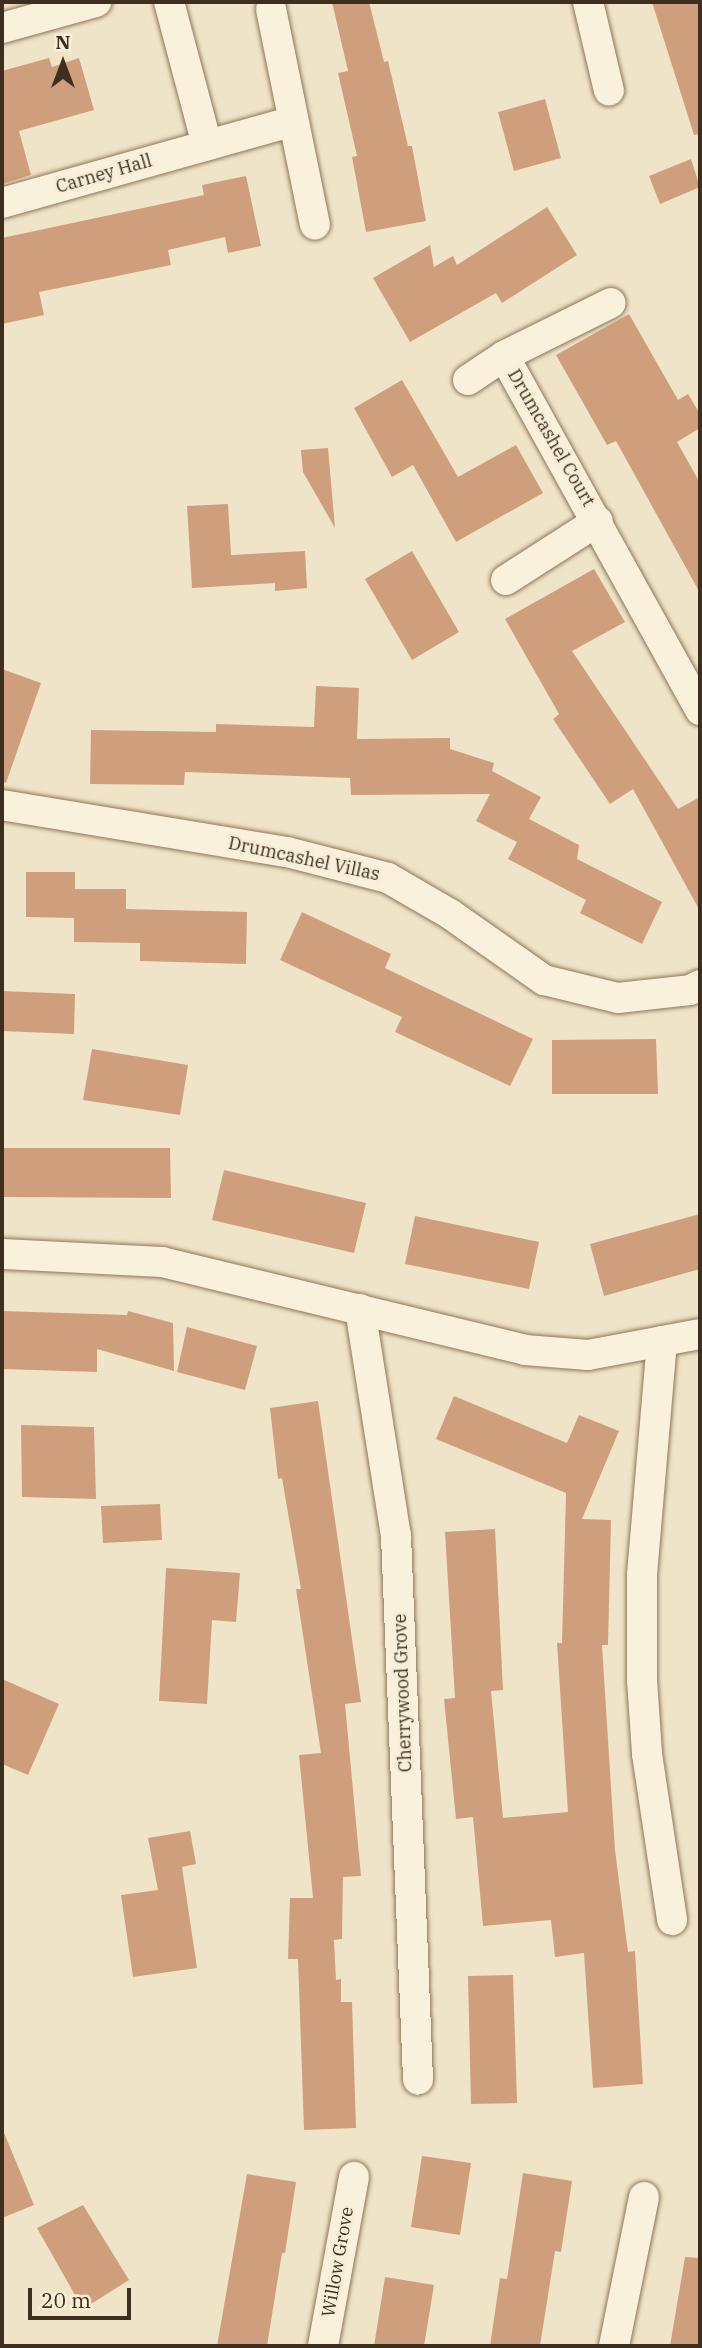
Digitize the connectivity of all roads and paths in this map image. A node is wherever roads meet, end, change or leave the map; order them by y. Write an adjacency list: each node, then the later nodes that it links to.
1 (96, 2): 5 (street)
2 (169, 2): 8 (street)
3 (588, 2): 6 (street)
4 (271, 9): 7 (street)
5 (2, 28)
6 (609, 91)
7 (293, 121): 8 (street, Carney Hall); 10 (street)
8 (207, 145): 9 (street, Carney Hall)
9 (2, 203)
10 (315, 225)
11 (611, 303): 12 (street, Drumcashel Court)
12 (504, 356): 13 (street, Drumcashel Court); 14 (street, Drumcashel Court)
13 (468, 380)
14 (598, 521): 15 (street, Drumcashel Court); 16 (street, Drumcashel Court)
15 (506, 580)
16 (700, 710)
17 (2, 805): 18 (street, Drumcashel Villas)
18 (700, 985)
19 (2, 1254): 20 (street)
20 (360, 1310): 22 (street); 24 (street, Cherrywood Grove)
21 (700, 1334): 22 (street)
22 (662, 1341): 23 (street)
23 (672, 1920)
24 (418, 2080)
25 (354, 2177): 27 (street, Willow Grove)
26 (644, 2197): 28 (street)
27 (323, 2346)
28 (614, 2346)

